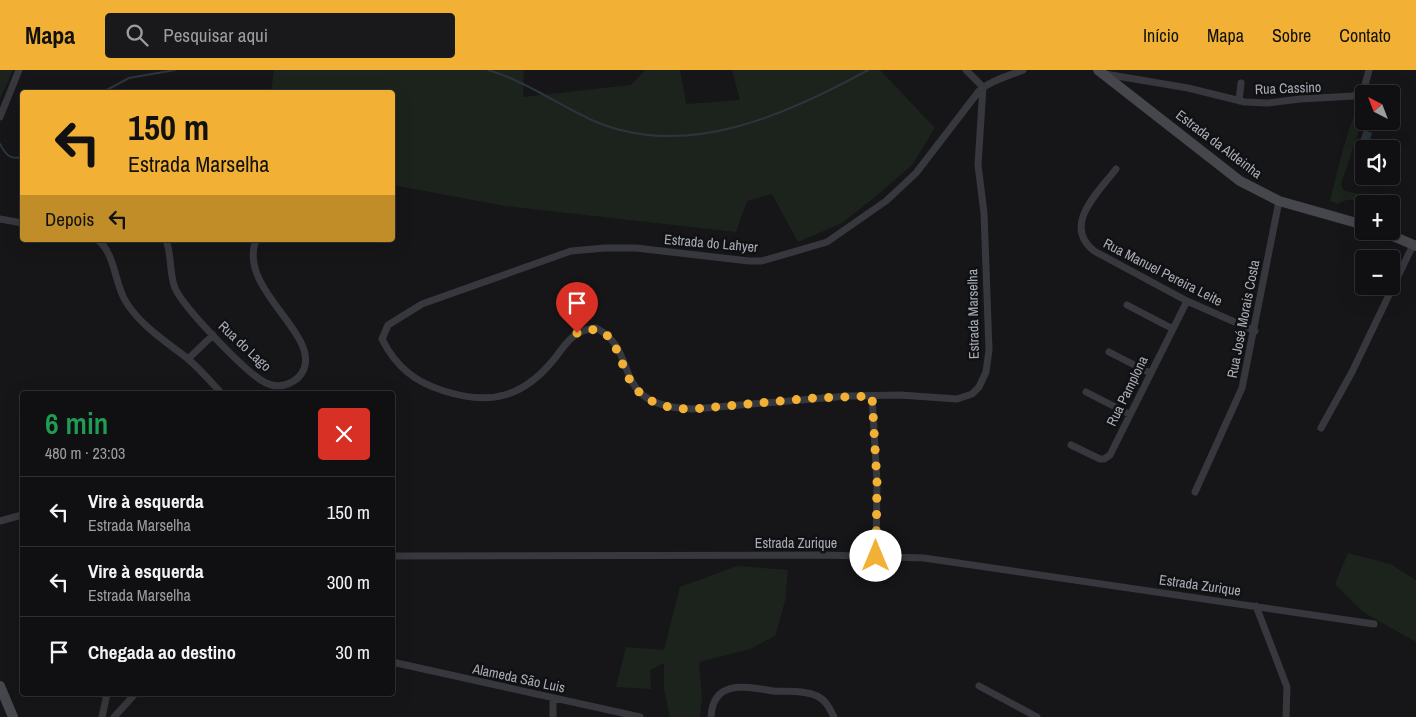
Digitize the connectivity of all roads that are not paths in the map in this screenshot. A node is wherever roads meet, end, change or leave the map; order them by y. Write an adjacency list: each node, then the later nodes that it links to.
1 (19, 70): 9 (street)
2 (966, 70): 7 (street)
3 (1023, 70): 7 (street, Estrada do Lahyer)
4 (1369, 70): 8 (street, Rua Cassino)
5 (1102, 72): 8 (street, Rua Cassino); 11 (street, Estrada da Aldeinha)
6 (1241, 83): 8 (street)
7 (983, 87): 25 (street, Estrada do Lahyer); 31 (street, Estrada Marselha)
8 (1239, 101)
9 (0, 117)
10 (1116, 169): 20 (street, Rua Manuel Pereira Leite)
11 (1280, 201): 13 (street, Estrada da Aldeinha); 23 (street, Rua José Morais Costa)
12 (0, 219): 14 (street)
13 (1355, 222)
14 (20, 223)
15 (1400, 239): 19 (street)
16 (100, 242): 27 (street)
17 (166, 242): 24 (street, Rua do Lago)
18 (255, 242): 24 (street, Rua do Lago)
19 (1414, 245): 33 (street)
20 (1187, 300): 22 (street, Rua Pamplona); 23 (street, Rua Manuel Pereira Leite)
21 (1127, 305): 22 (street)
22 (1173, 329): 28 (street, Rua Pamplona)
23 (1255, 331): 35 (street, Rua José Morais Costa)
24 (213, 335): 27 (street)
25 (382, 340): 31 (street, Estrada Marselha)
26 (1109, 352): 28 (street)
27 (188, 359): 29 (street)
28 (1150, 373): 32 (street, Rua Pamplona)
29 (219, 391)
30 (1086, 392): 32 (street)
31 (872, 396): 39 (street)
32 (1129, 414): 34 (street, Rua Pamplona)
33 (1321, 428)
34 (1071, 445)
35 (1195, 492)
36 (20, 516): 37 (street)
37 (0, 521)
38 (395, 556): 39 (street, Estrada Zurique)
39 (876, 556): 40 (street, Estrada Zurique)
40 (1256, 606): 41 (street, Estrada Zurique); 56 (street, Estrada Zurique)
41 (1374, 624)
42 (395, 663): 47 (street, Alameda São Luis)
43 (0, 686): 48 (street)
44 (979, 686): 55 (street)
45 (107, 696): 49 (street)
46 (133, 696): 50 (street)
47 (553, 698): 51 (street); 52 (street, Alameda São Luis)
48 (13, 717)
49 (102, 717)
50 (114, 717)
51 (553, 717)
52 (640, 717)
53 (711, 717): 54 (street)
54 (834, 717)
55 (1037, 717)
56 (1286, 717)

